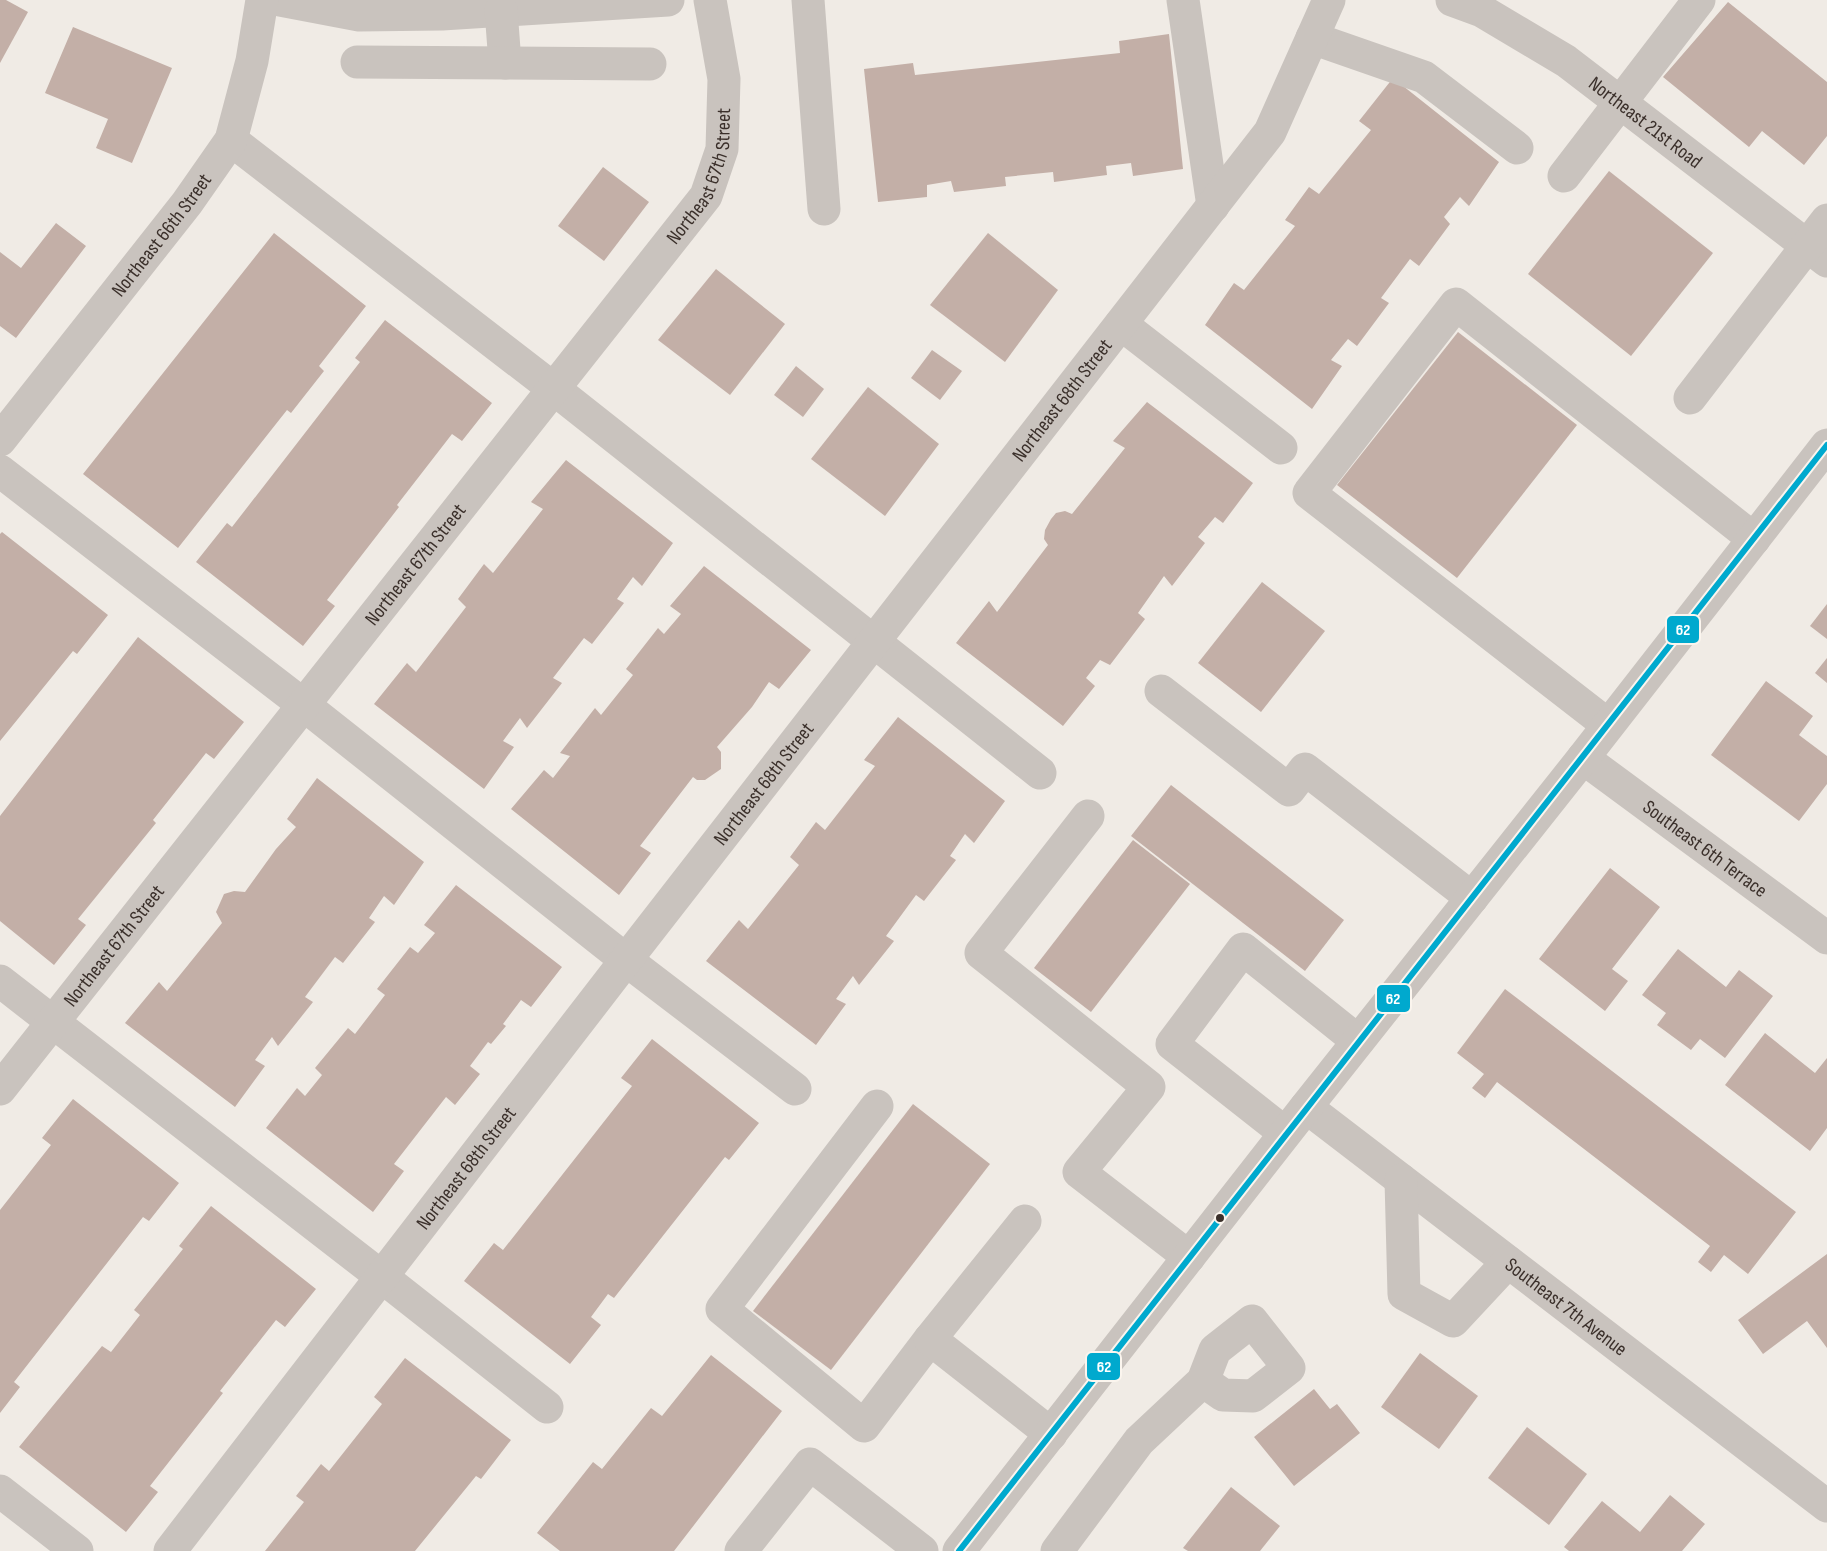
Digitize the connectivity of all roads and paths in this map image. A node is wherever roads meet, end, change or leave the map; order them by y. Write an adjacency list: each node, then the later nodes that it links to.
1 (262, 0): 16 (street, Northeast 66th Street)
2 (280, 0): 10 (street)
3 (668, 0): 10 (street)
4 (710, 0): 24 (street, Northeast 67th Street)
5 (808, 0): 20 (street)
6 (1183, 0): 19 (street)
7 (1329, 0): 11 (street, Northeast 68th Street)
8 (1452, 0): 15 (street, Northeast 21st Road)
9 (1699, 0): 15 (street)
10 (501, 10): 13 (street)
11 (1312, 38): 17 (street); 19 (street, Northeast 68th Street)
12 (357, 62): 13 (street)
13 (505, 63): 14 (street)
14 (650, 64)
15 (1621, 103): 18 (street); 22 (street, Northeast 21st Road)
16 (231, 140): 24 (street); 26 (street, Northeast 66th Street)
17 (1517, 148)
18 (1564, 176)
19 (1214, 206): 23 (street, Northeast 68th Street)
20 (824, 210)
21 (1827, 220): 22 (street)
22 (1817, 254): 25 (street)
23 (1121, 324): 28 (street); 31 (street, Northeast 68th Street)
24 (554, 389): 31 (street); 33 (street, Northeast 67th Street)
25 (1690, 398)
26 (0, 440)
27 (1827, 445): 30 (street)
28 (1281, 448)
29 (0, 471): 33 (street)
30 (1754, 538): 34 (street); 34 (street)
31 (874, 642): 36 (street); 40 (street, Northeast 68th Street)
32 (1161, 691): 38 (street)
33 (304, 706): 40 (street); 42 (street, Northeast 67th Street)
34 (1608, 725): 35 (street)
35 (1583, 758): 38 (street); 39 (street, Southeast 6th Terrace)
36 (1040, 773)
37 (1088, 816): 51 (street)
38 (1472, 898): 43 (street)
39 (1827, 938)
40 (626, 960): 45 (street); 53 (street, Northeast 68th Street)
41 (0, 981): 42 (street)
42 (53, 1023): 44 (street, Northeast 67th Street); 53 (street)
43 (1358, 1041): 47 (street); 48 (street)
44 (0, 1089)
45 (795, 1089)
46 (877, 1106): 54 (street)
47 (1305, 1107): 48 (street); 49 (street, Southeast 7th Avenue)
48 (1285, 1133): 51 (street)
49 (1401, 1180): 52 (street, Southeast 7th Avenue); 52 (street)
50 (1025, 1221): 54 (street)
51 (1189, 1257): 57 (street)
52 (1508, 1262): 59 (street, Southeast 7th Avenue)
53 (382, 1277): 56 (street); 61 (street, Northeast 68th Street)
54 (930, 1339): 57 (street)
55 (1203, 1381): 65 (street)
56 (547, 1407)
57 (1051, 1434): 64 (street)
58 (0, 1491): 60 (street)
59 (1827, 1506)
60 (77, 1551)
61 (170, 1551)
62 (741, 1551): 63 (street)
63 (921, 1551)
64 (959, 1551)
65 (1057, 1551)

